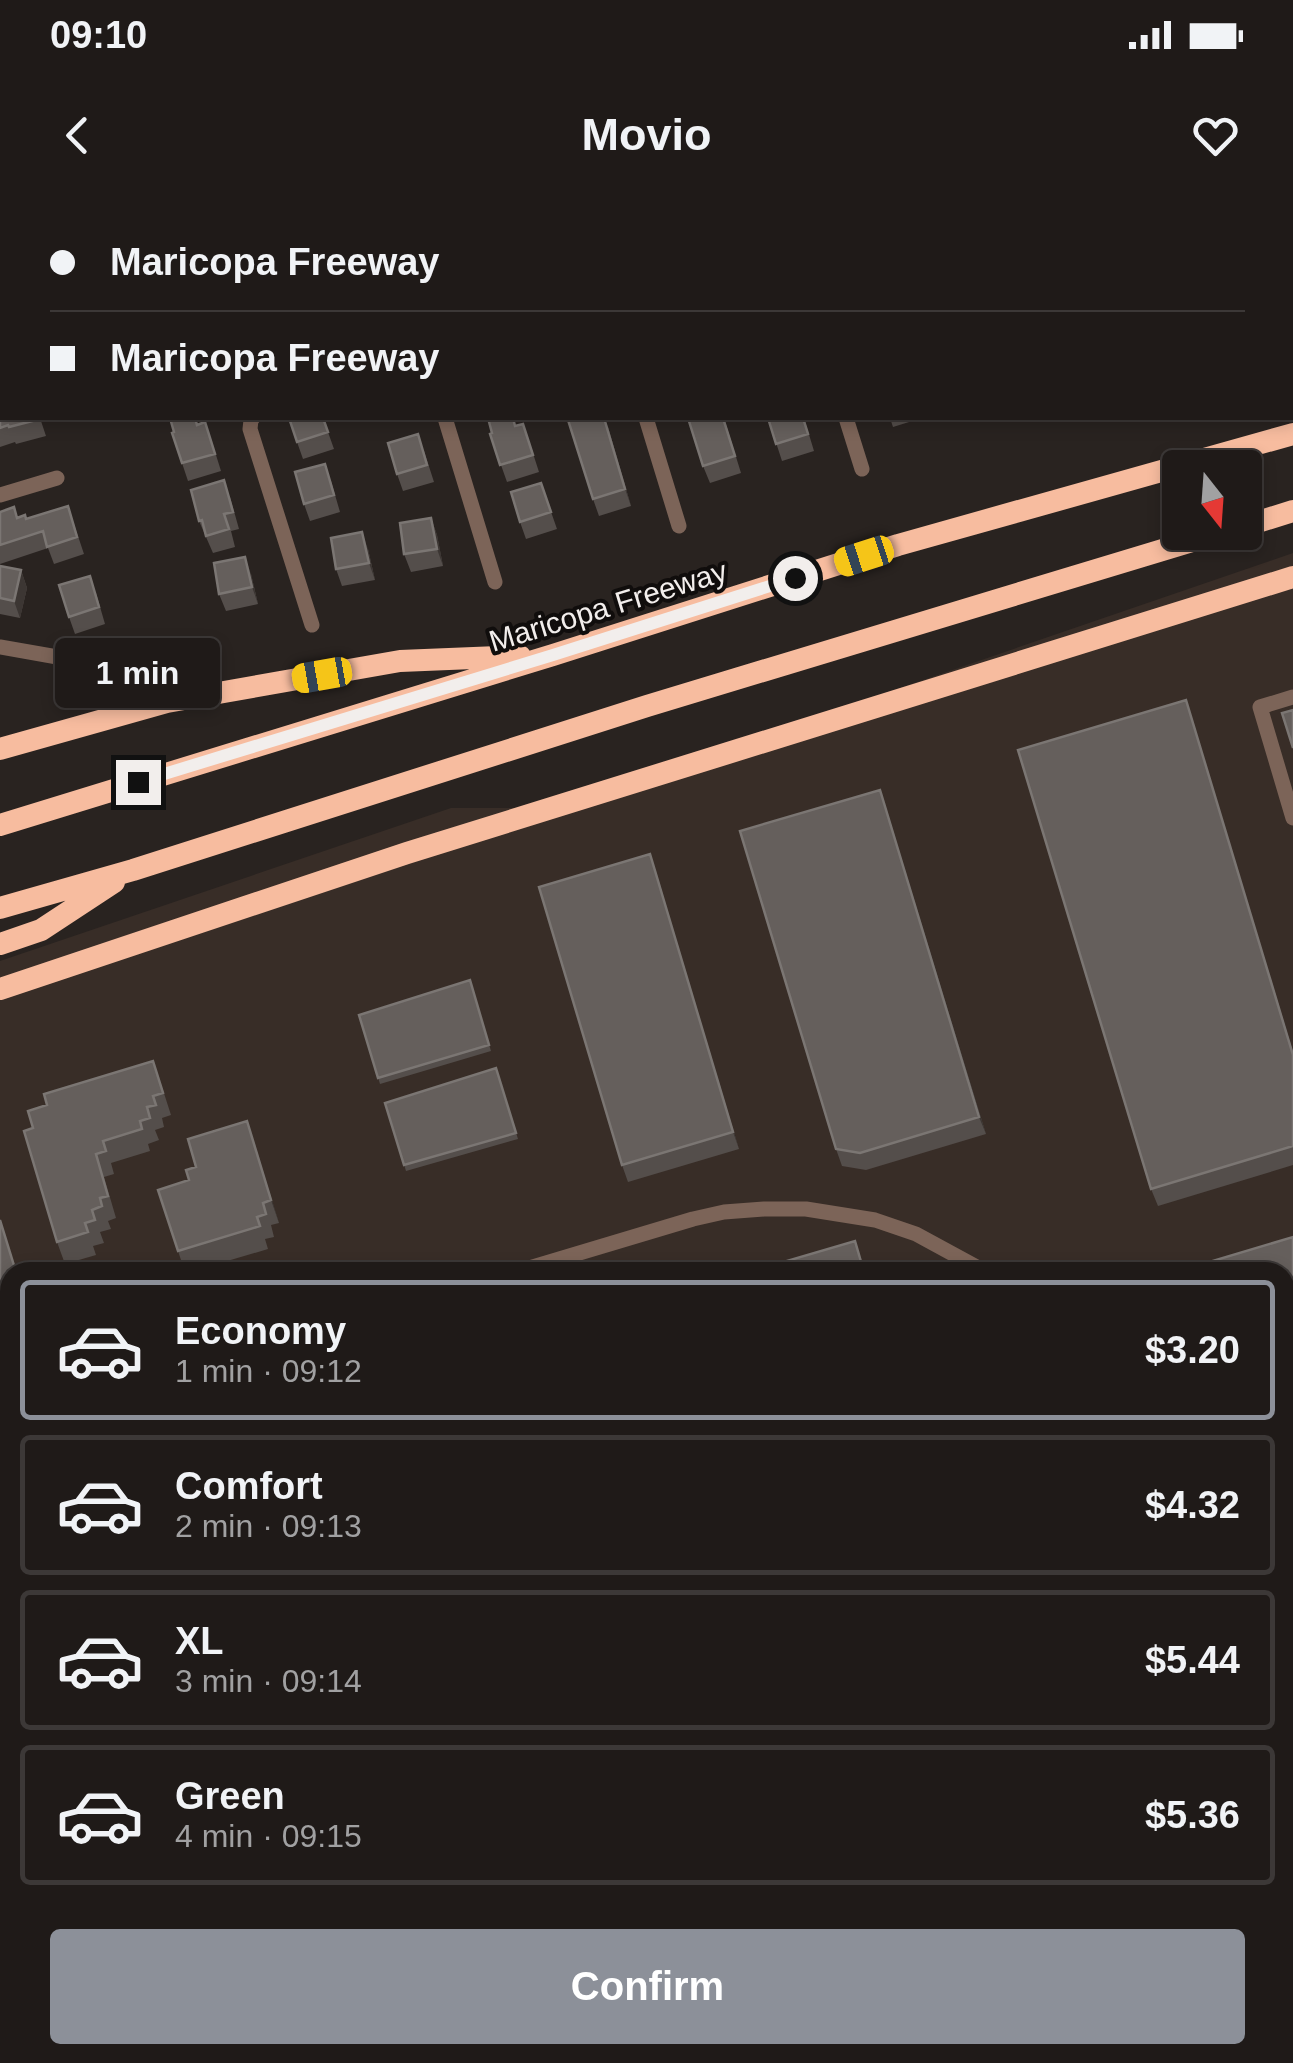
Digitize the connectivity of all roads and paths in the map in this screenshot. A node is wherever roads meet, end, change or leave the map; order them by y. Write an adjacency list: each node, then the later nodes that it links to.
1 (252, 420): 15 (street)
2 (446, 420): 14 (street)
3 (647, 420): 11 (street)
4 (847, 420): 6 (street)
5 (1293, 434): 17 (highway, Maricopa Freeway)
6 (862, 469)
7 (57, 478): 8 (street)
8 (0, 495)
9 (1293, 511): 10 (highway)
10 (1262, 521)
11 (680, 526)
12 (1163, 550): 23 (highway)
13 (1293, 577): 26 (highway)
14 (495, 582)
15 (312, 626)
16 (0, 647): 18 (street)
17 (553, 655): 20 (highway); 22 (highway, Maricopa Freeway)
18 (63, 658)
19 (1293, 696): 21 (street)
20 (0, 750)
21 (1293, 818)
22 (0, 825)
23 (134, 870): 24 (highway); 25 (highway)
24 (0, 908)
25 (0, 944)
26 (0, 992)
27 (550, 1262): 28 (street)
28 (968, 1262)

